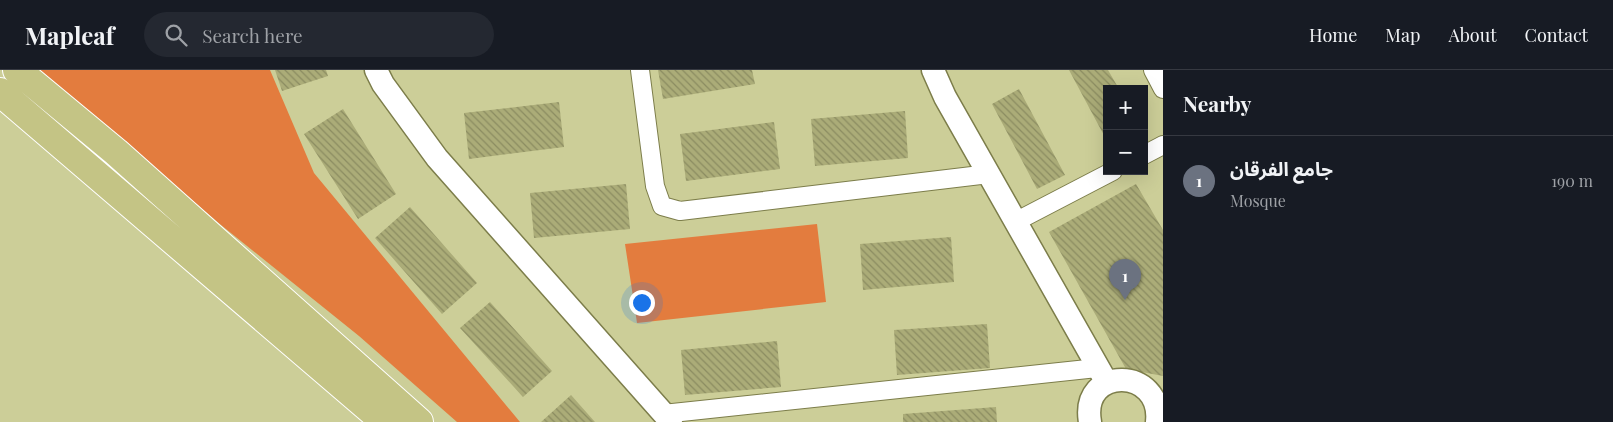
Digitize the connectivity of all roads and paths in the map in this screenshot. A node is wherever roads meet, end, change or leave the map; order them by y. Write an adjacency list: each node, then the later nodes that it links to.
1 (17, 70): 17 (main road)
2 (376, 70): 15 (street)
3 (640, 70): 10 (street)
4 (932, 70): 10 (street)
5 (1153, 70): 6 (street)
6 (1163, 88)
7 (0, 92): 16 (main road)
8 (1163, 145): 9 (street)
9 (1148, 153)
10 (989, 174): 12 (street)
11 (1105, 175): 12 (street)
12 (1016, 222): 13 (street)
13 (1102, 375): 14 (street); 15 (street); 18 (street)
14 (1159, 407)
15 (667, 418)
16 (385, 422)
17 (419, 422)
18 (1090, 422)

